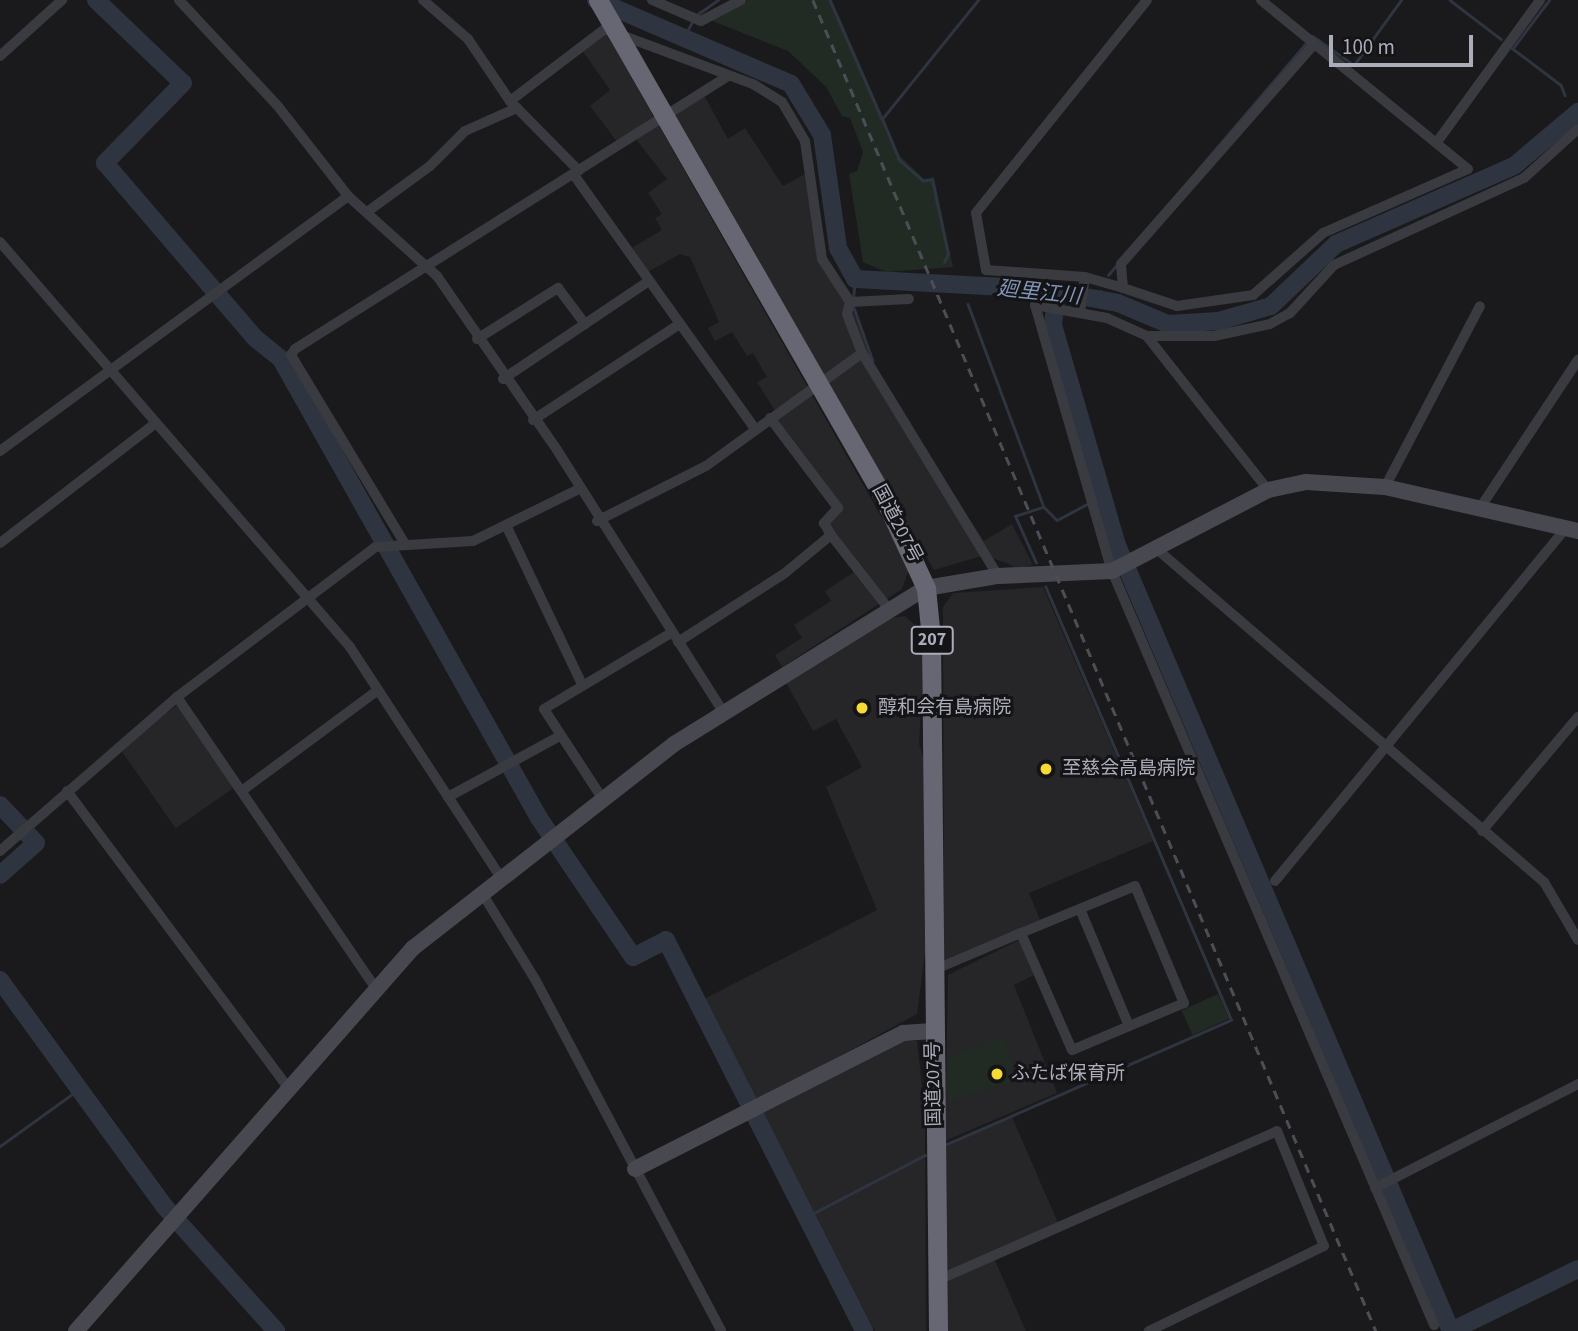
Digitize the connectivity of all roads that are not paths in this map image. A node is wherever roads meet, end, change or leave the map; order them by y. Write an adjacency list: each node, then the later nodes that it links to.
1 (62, 0): 12 (street)
2 (179, 0): 19 (street)
3 (423, 0): 14 (street)
4 (598, 0): 10 (highway, 国道207号 / 207)
5 (652, 0): 6 (street)
6 (741, 0)
7 (1147, 0): 23 (street)
8 (1540, 0): 17 (street)
9 (1268, 3): 11 (street)
10 (615, 31): 13 (street); 14 (street); 15 (highway, 国道207号 / 207)
11 (1311, 42): 17 (street); 25 (street)
12 (0, 56)
13 (728, 76): 15 (street); 27 (street)
14 (514, 104): 18 (street); 20 (street)
15 (664, 115): 18 (street); 38 (highway, 国道207号 / 207)
16 (1578, 128): 32 (street)
17 (1437, 142): 25 (street)
18 (576, 173): 22 (street); 24 (street)
19 (348, 196): 20 (street); 36 (street)
20 (367, 212): 22 (street)
21 (0, 242): 36 (street)
22 (427, 267): 33 (street); 53 (street)
23 (1085, 278): 25 (street); 29 (street)
24 (649, 281): 30 (street); 31 (street)
25 (1123, 288)
26 (908, 299): 27 (street)
27 (853, 303): 34 (street)
28 (1480, 306): 44 (street)
29 (1080, 312): 32 (street); 55 (street)
30 (584, 324): 33 (street); 37 (street)
31 (678, 325): 40 (street); 42 (street)
32 (1147, 336): 46 (street)
33 (477, 339): 37 (street)
34 (862, 353): 38 (street); 56 (street)
35 (1578, 360): 47 (street)
36 (108, 370): 41 (street); 43 (street)
37 (503, 379): 40 (street)
38 (816, 381): 39 (street); 57 (highway, 国道207号 / 207)
39 (770, 418): 42 (street); 51 (street)
40 (533, 419): 45 (street)
41 (156, 423): 52 (street); 58 (street)
42 (755, 429): 48 (street)
43 (0, 452)
44 (1385, 487): 46 (street); 47 (street)
45 (579, 489): 48 (street); 49 (street)
46 (1268, 490): 54 (street)
47 (1480, 508): 50 (street)
48 (597, 521): 60 (street)
49 (506, 525): 53 (street); 61 (street)
50 (1572, 529): 67 (street)
51 (831, 535): 59 (street); 60 (street)
52 (0, 543)
53 (395, 545): 58 (street)
54 (1159, 551): 55 (street); 67 (street)
55 (1112, 571): 56 (street); 87 (street)
56 (998, 576): 57 (street)
57 (926, 588): 59 (street); 80 (highway, 国道207号 / 207)
58 (306, 595): 62 (street); 63 (street)
59 (888, 608): 64 (street)
60 (675, 637): 61 (street); 64 (street)
61 (582, 684): 66 (street)
62 (378, 690): 68 (street); 70 (street)
63 (177, 697): 68 (street); 69 (street)
64 (723, 712): 71 (street)
65 (1578, 717): 72 (street)
66 (558, 737): 70 (street); 71 (street)
67 (1385, 749): 72 (street); 75 (street)
68 (243, 790): 81 (street)
69 (67, 791): 73 (street); 85 (street)
70 (448, 797): 74 (street)
71 (602, 798): 74 (street)
72 (1482, 831): 79 (street)
73 (0, 851)
74 (501, 878): 76 (street)
75 (1275, 881)
76 (482, 893): 81 (street); 86 (street)
77 (1080, 909): 78 (street); 82 (street); 82 (street)
78 (1021, 933): 80 (street); 82 (street)
79 (1578, 940)
80 (936, 970): 83 (highway, 国道207号 / 207)
81 (375, 987): 85 (street)
82 (1129, 1026)
83 (933, 1031): 86 (street); 88 (highway, 国道207号 / 207)
84 (1578, 1084): 87 (street)
85 (288, 1088): 90 (street)
86 (635, 1169): 91 (street)
87 (1375, 1188): 89 (street)
88 (938, 1280): 92 (highway, 国道207号 / 207); 93 (street)
89 (1434, 1325)
90 (76, 1331)
91 (721, 1331)
92 (933, 1331)
93 (1149, 1331)

